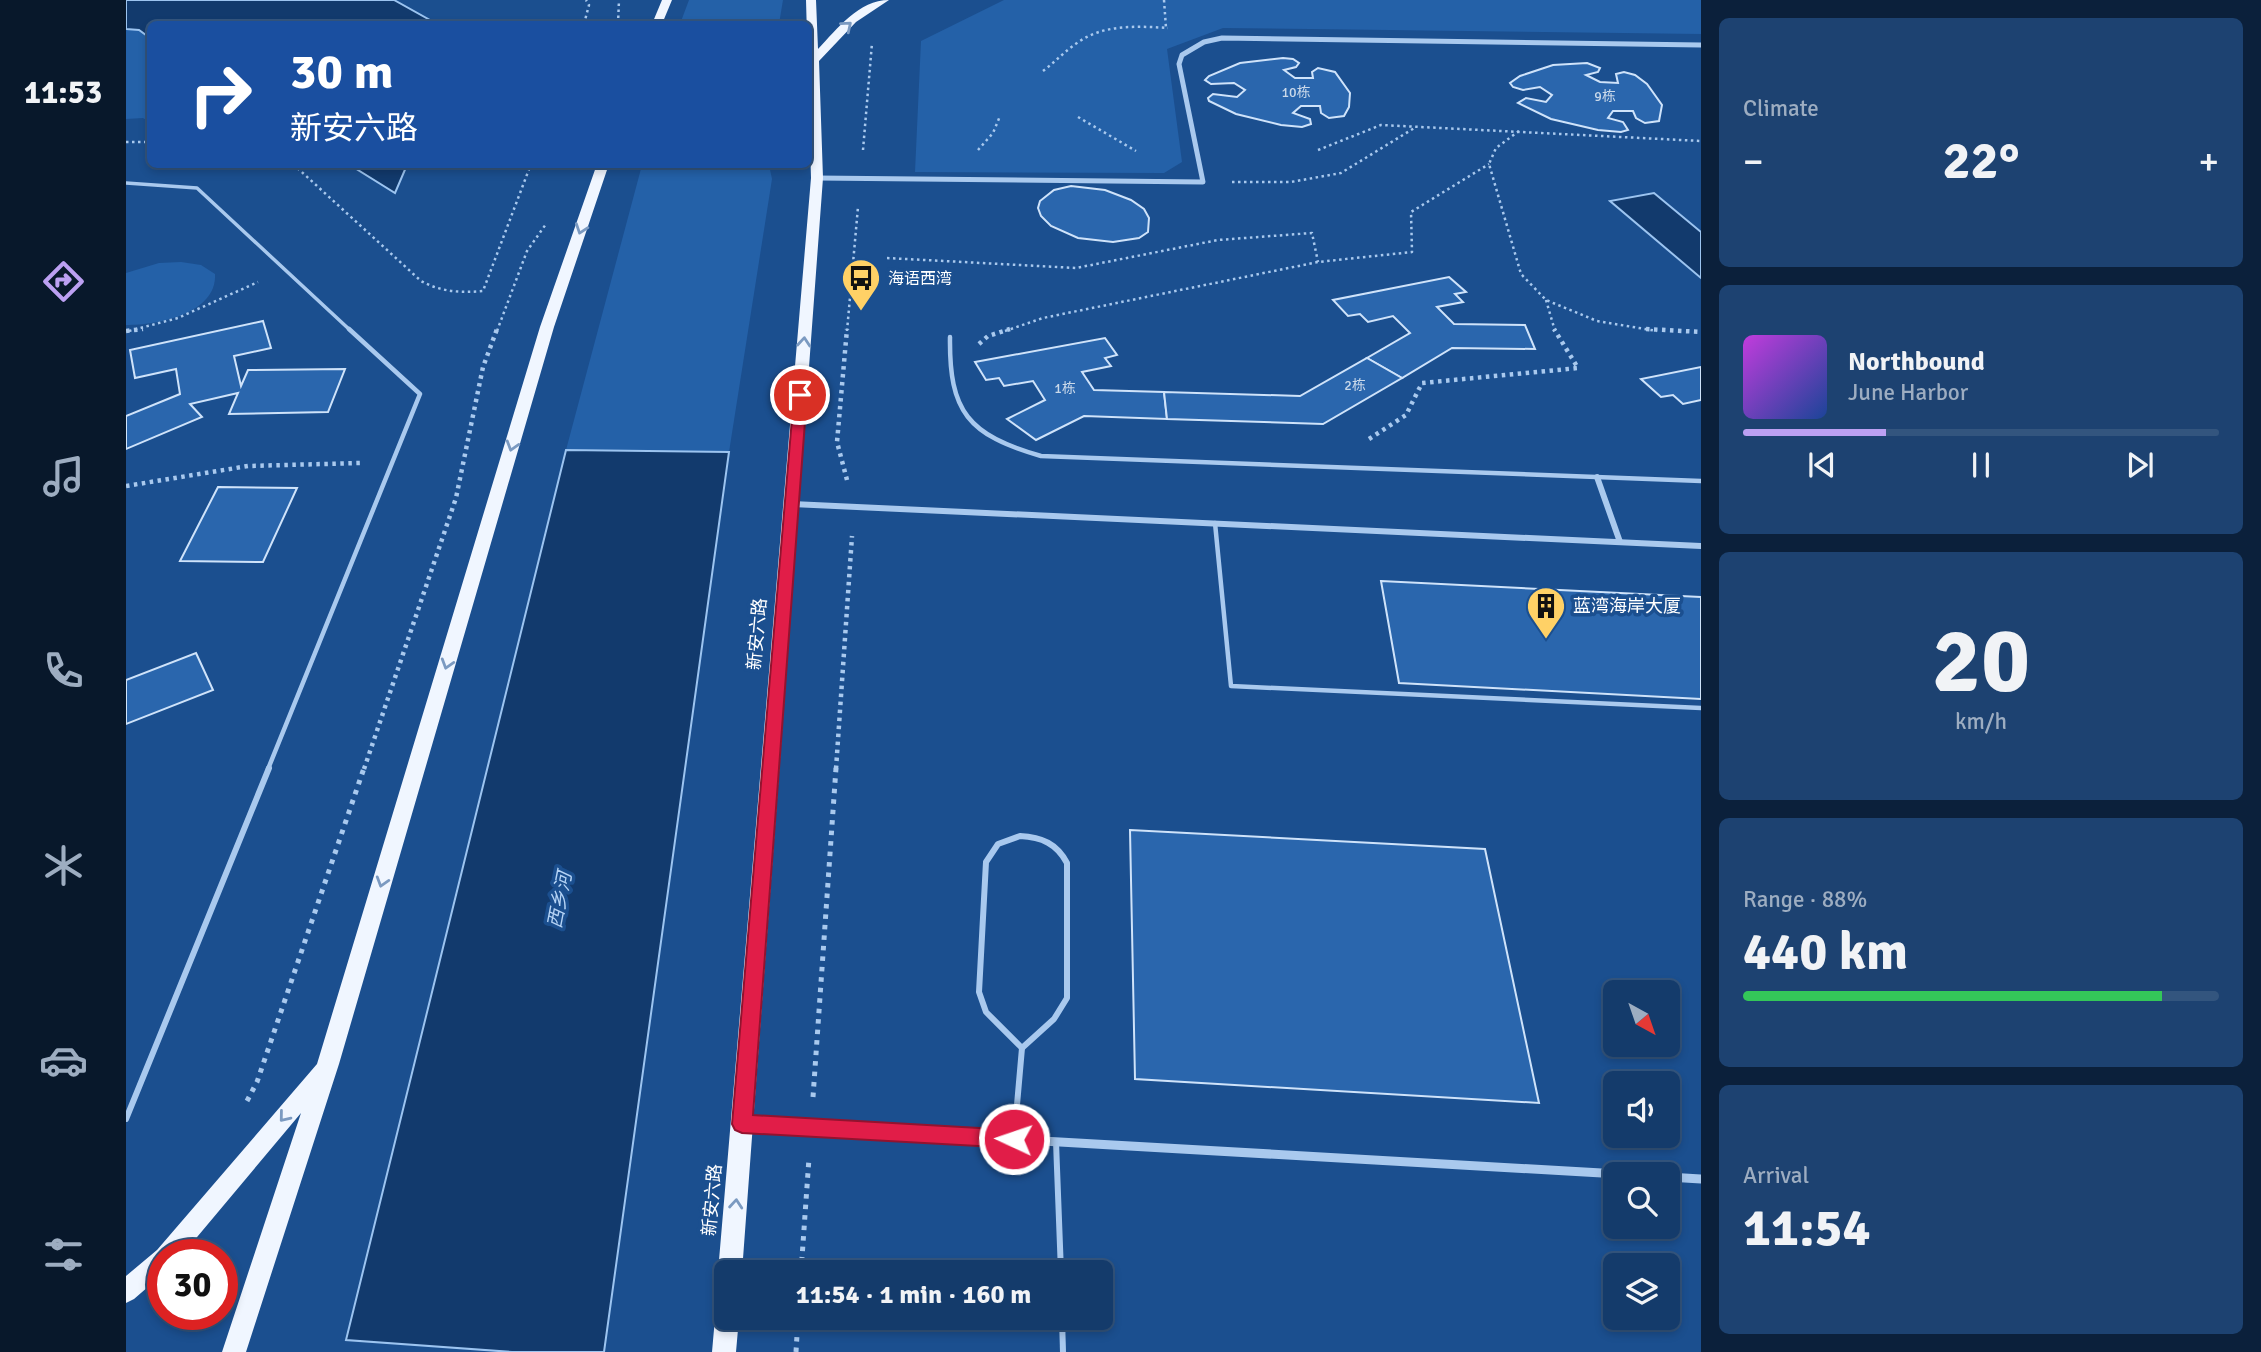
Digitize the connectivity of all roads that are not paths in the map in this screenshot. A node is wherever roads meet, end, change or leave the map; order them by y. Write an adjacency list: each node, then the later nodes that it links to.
1 (667, 0): 4 (main road)
2 (811, 0): 6 (main road, 新安六路)
3 (884, 0): 6 (main road, one-way to 3)
4 (658, 21)
5 (1701, 45): 8 (street)
6 (815, 59): 8 (main road, 新安六路)
7 (602, 168): 19 (main road, one-way to 19)
8 (817, 178): 13 (main road, 新安六路, one-way to 8)
9 (126, 183): 20 (lane)
10 (950, 337): 11 (lane)
11 (1597, 477): 12 (lane); 15 (street)
12 (1701, 481)
13 (792, 504): 14 (street); 21 (main road, 新安六路)
14 (1215, 523): 15 (street); 17 (lane)
15 (1620, 542): 16 (street)
16 (1701, 546)
17 (1701, 708)
18 (1022, 1048): 18 (lane); 22 (lane)
19 (328, 1064): 27 (main road, one-way to 27); 34 (main road)
20 (126, 1119)
21 (742, 1124): 22 (street); 28 (main road, 新安六路, one-way to 21)
22 (1014, 1139): 23 (street)
23 (1056, 1142): 24 (street); 29 (lane)
24 (1603, 1173)
25 (1680, 1178): 26 (street)
26 (1701, 1179)
27 (181, 1239)
28 (731, 1260)
29 (1061, 1260)
30 (147, 1273): 31 (main road)
31 (126, 1291)
32 (726, 1330): 35 (main road)
33 (1062, 1330): 36 (lane)
34 (234, 1352)
35 (724, 1352)
36 (1063, 1352)

